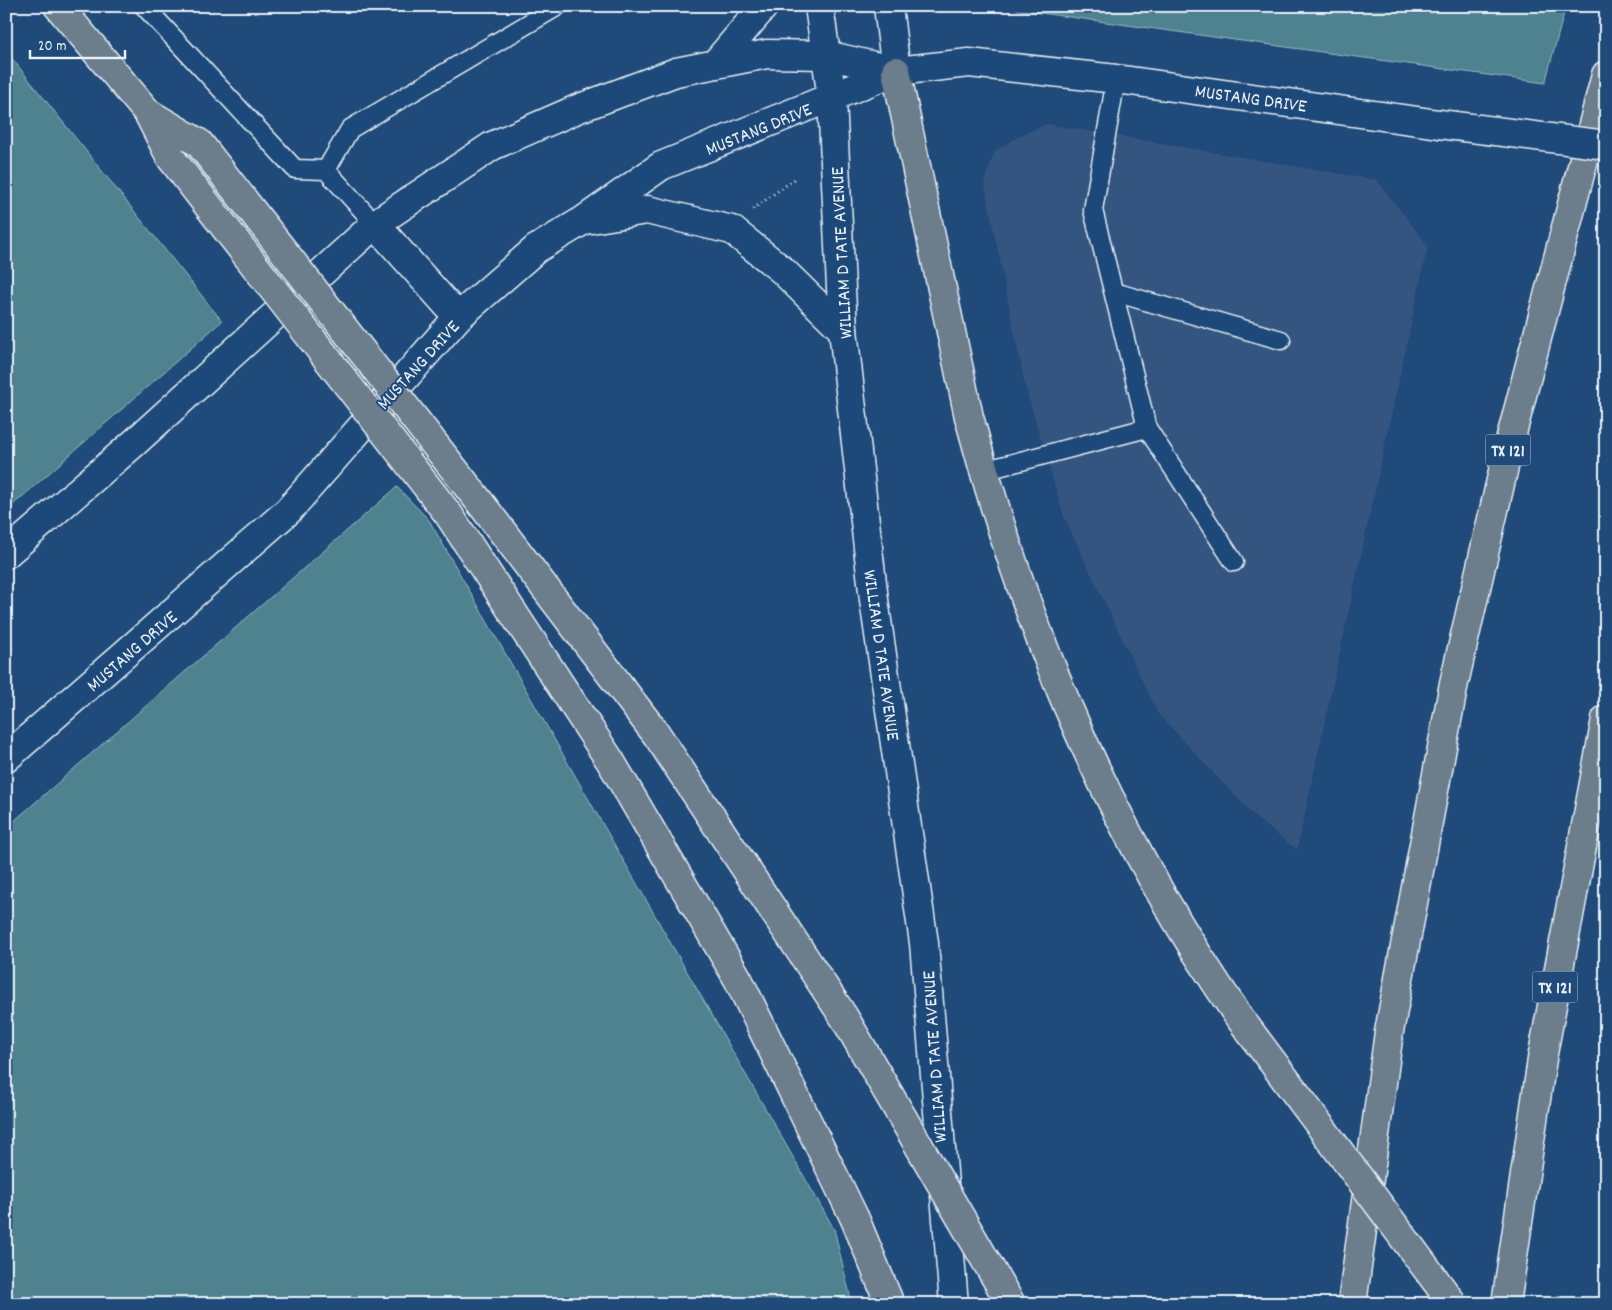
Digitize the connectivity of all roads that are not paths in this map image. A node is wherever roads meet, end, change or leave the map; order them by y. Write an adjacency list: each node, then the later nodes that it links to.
1 (58, 6): 13 (highway)
2 (144, 6): 15 (lane)
3 (558, 6): 15 (lane)
4 (764, 6): 8 (main road)
5 (819, 6): 7 (main road, WILLIAM D TATE AVENUE)
6 (888, 6): 9 (main road)
7 (826, 55): 8 (main road, MUSTANG DRIVE); 9 (main road, MUSTANG DRIVE); 12 (main road, WILLIAM D TATE AVENUE)
8 (715, 64): 17 (main road, MUSTANG DRIVE)
9 (896, 71): 11 (main road, MUSTANG DRIVE); 12 (main road, MUSTANG DRIVE); 23 (highway)
10 (1606, 75): 31 (highway, TX 121)
11 (1116, 79): 14 (main road, MUSTANG DRIVE, bridge); 18 (lane)
12 (832, 99): 16 (main road, MUSTANG DRIVE); 20 (main road, WILLIAM D TATE AVENUE)
13 (148, 113): 28 (highway, bridge); 30 (highway, bridge)
14 (1606, 145)
15 (326, 170): 17 (lane)
16 (584, 220): 19 (main road, MUSTANG DRIVE); 20 (main road)
17 (375, 224): 19 (main road); 24 (main road, MUSTANG DRIVE)
18 (1114, 292): 21 (lane); 22 (lane)
19 (458, 317): 27 (main road, MUSTANG DRIVE)
20 (843, 330): 29 (main road, WILLIAM D TATE AVENUE)
21 (1281, 340)
22 (1147, 428): 23 (lane); 25 (lane)
23 (983, 471): 32 (highway, bridge)
24 (6, 554)
25 (1234, 562)
26 (1606, 719): 33 (highway, TX 121)
27 (6, 758)
28 (890, 1304)
29 (954, 1304)
30 (1010, 1304)
31 (1352, 1304)
32 (1453, 1304)
33 (1506, 1304)

